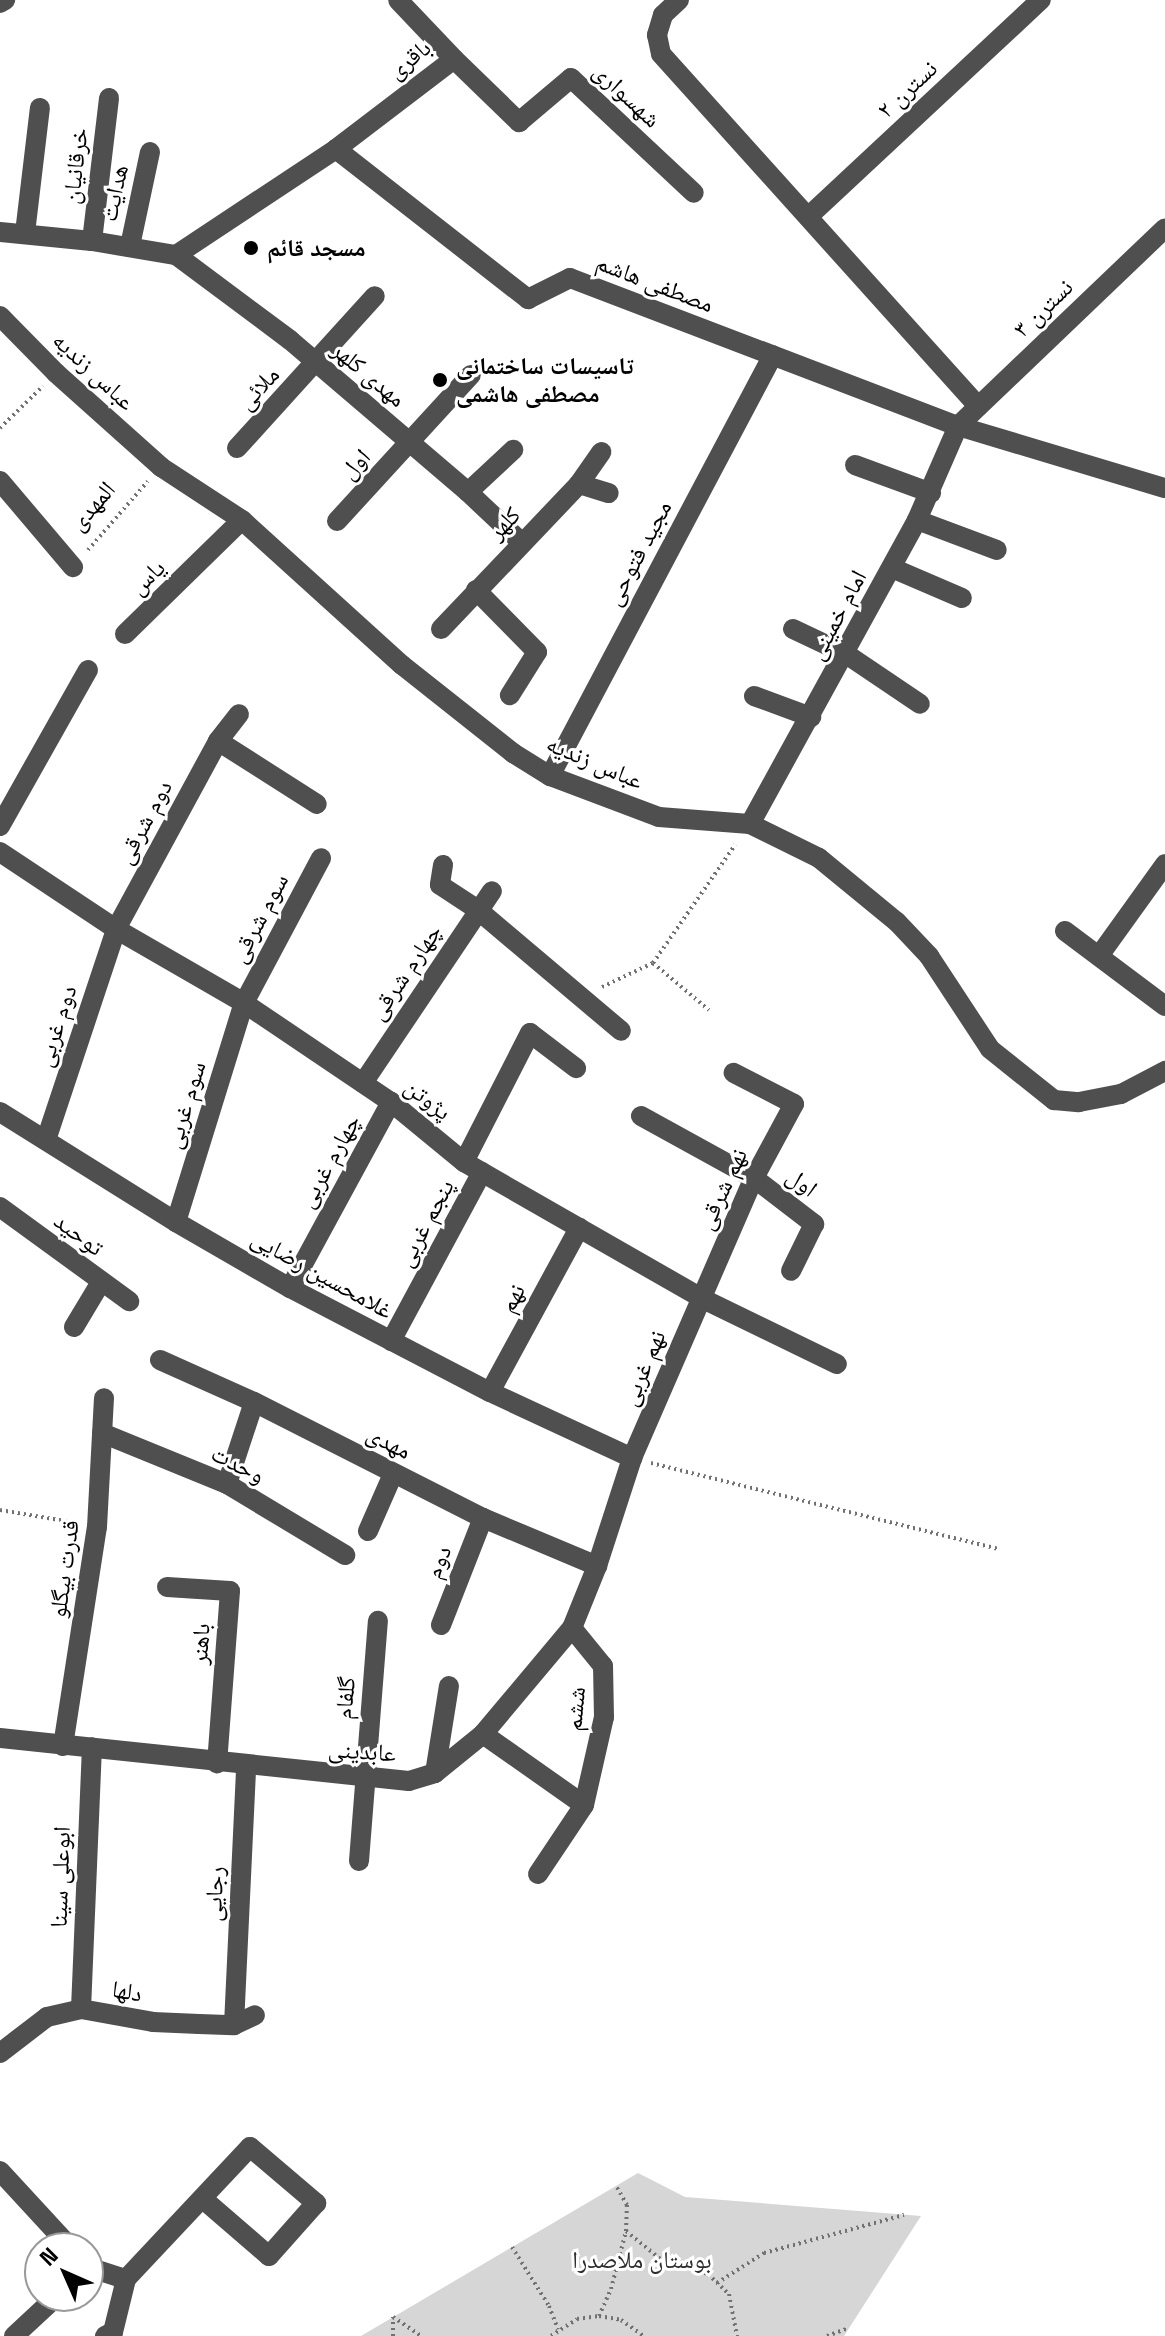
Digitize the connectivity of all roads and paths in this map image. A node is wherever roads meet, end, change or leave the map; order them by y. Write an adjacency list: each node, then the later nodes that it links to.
1 (398, 0): 4 (street, باقری)
2 (679, 0): 10 (street)
3 (1041, 0): 10 (street, نسترن ۲)
4 (454, 59): 7 (street, باقری); 9 (street, شهسواری)
5 (109, 98): 14 (street, خرقانیان)
6 (40, 108): 13 (street)
7 (336, 149): 16 (street); 19 (street, مصطفی هاشم)
8 (150, 152): 15 (street, هدایت)
9 (694, 193)
10 (809, 216): 23 (street)
11 (1165, 228): 23 (street, نسترن ۳)
12 (0, 232): 13 (street)
13 (25, 233): 14 (street)
14 (92, 241): 15 (street)
15 (130, 246): 16 (street)
16 (176, 255): 20 (street, مهدی کلهر)
17 (375, 296): 20 (street)
18 (0, 316): 21 (street, عباس زندیه)
19 (773, 355): 24 (street, مصطفی هاشم); 58 (street, مجید فتوحی)
20 (317, 364): 26 (street, مهدی کلهر); 27 (street, ملائی)
21 (56, 373): 25 (path); 31 (street, عباس زندیه)
22 (471, 375): 26 (street, اول)
23 (978, 406): 24 (street, نسترن ۳)
24 (958, 426): 34 (street, مصطفی هاشم); 37 (street, امام خمینی)
25 (0, 428)
26 (411, 444): 35 (street, مهدی کلهر); 40 (street, اول)
27 (237, 448)
28 (513, 450): 35 (street)
29 (601, 452): 33 (street, کلهر)
30 (855, 465): 37 (street)
31 (161, 467): 38 (street, عباس زندیه); 43 (path, المهدی)
32 (0, 481): 43 (street, المهدی)
33 (579, 484): 36 (street); 41 (street, کلهر)
34 (1165, 488)
35 (468, 492): 41 (street, مهدی کلهر)
36 (609, 493)
37 (931, 493): 39 (street, امام خمینی)
38 (242, 520): 49 (street, یاس); 58 (street, عباس زندیه)
39 (917, 520): 42 (street); 44 (street, امام خمینی)
40 (337, 521)
41 (521, 542): 45 (street, کلهر)
42 (997, 550)
43 (73, 567)
44 (892, 568): 46 (street); 50 (street, امام خمینی)
45 (476, 590): 47 (street, کلهر); 52 (street)
46 (962, 598)
47 (441, 629)
48 (793, 629): 50 (street)
49 (125, 634)
50 (846, 654): 54 (street); 56 (street, امام خمینی)
51 (88, 670): 61 (street)
52 (510, 695)
53 (754, 696): 56 (street)
54 (920, 704)
55 (239, 714): 57 (street, دوم شرقی)
56 (811, 717): 60 (street, امام خمینی)
57 (218, 741): 59 (street); 68 (street, دوم شرقی)
58 (550, 776): 60 (street, عباس زندیه)
59 (317, 804)
60 (750, 824): 71 (path); 78 (street, عباس زندیه)
61 (0, 826)
62 (0, 852): 68 (street, پژوتن)
63 (321, 858): 73 (street, سوم شرقی)
64 (1165, 864): 70 (street)
65 (443, 865): 67 (street)
66 (492, 891): 67 (street, چهارم شرقی)
67 (478, 910): 72 (street); 80 (street, چهارم شرقی)
68 (116, 929): 73 (street, پژوتن); 84 (street, دوم غربی)
69 (1065, 931): 70 (street)
70 (1099, 956): 74 (street)
71 (653, 963): 72 (path); 75 (path)
72 (581, 996): 76 (street)
73 (244, 1003): 80 (street, پژوتن); 88 (street, سوم غربی)
74 (1165, 1006)
75 (709, 1010)
76 (621, 1031)
77 (576, 1068): 85 (street, پنجم غربی)
78 (1165, 1071)
79 (734, 1073): 86 (street, نهم شرقی)
80 (363, 1083): 81 (street, پژوتن)
81 (391, 1102): 85 (street, پژوتن); 92 (street, چهارم غربی)
82 (0, 1112): 84 (street, غلامحسین رضایی)
83 (641, 1116): 86 (street)
84 (46, 1140): 88 (street, غلامحسین رضایی)
85 (473, 1167): 89 (street, پژوتن); 96 (street, پنجم غربی)
86 (754, 1178): 90 (street, اول); 93 (street, نهم شرقی)
87 (0, 1207): 91 (street, توحید)
88 (176, 1222): 92 (street, غلامحسین رضایی)
89 (579, 1228): 93 (street, پژوتن); 99 (street, نهم)
90 (791, 1271)
91 (101, 1282): 94 (street, توحید); 95 (street)
92 (290, 1288): 96 (street, غلامحسین رضایی)
93 (701, 1298): 98 (street, پژوتن); 103 (street, نهم غربی)
94 (129, 1301)
95 (74, 1327)
96 (391, 1341): 99 (street, غلامحسین رضایی)
97 (160, 1360): 101 (street, مهدی)
98 (837, 1364)
99 (490, 1392): 103 (street, غلامحسین رضایی)
100 (104, 1398): 102 (street, قدرت بیگلو)
101 (254, 1402): 104 (street, مهدی); 105 (street)
102 (102, 1433): 105 (street, وحدت); 108 (street, قدرت بیگلو)
103 (632, 1458): 110 (path); 112 (street, عابدینی)
104 (393, 1474): 107 (street, مهدی); 109 (street)
105 (227, 1484): 111 (street, وحدت)
106 (0, 1510): 108 (path)
107 (483, 1518): 112 (street, مهدی); 115 (street, دوم)
108 (97, 1527): 120 (street, قدرت بیگلو)
109 (368, 1531)
110 (999, 1549)
111 (345, 1555)
112 (597, 1566): 116 (street, عابدینی)
113 (167, 1587): 122 (street, باهنر)
114 (378, 1621): 125 (street, گلفام)
115 (441, 1625)
116 (572, 1628): 118 (street, عابدینی); 126 (street, ششم)
117 (449, 1686): 124 (street)
118 (483, 1734): 124 (street, عابدینی); 126 (street)
119 (0, 1738): 120 (street, عابدینی)
120 (63, 1746): 121 (street, عابدینی)
121 (92, 1747): 122 (street, عابدینی); 129 (street, ابوعلی سینا)
122 (217, 1764): 123 (street, عابدینی)
123 (246, 1767): 125 (street, عابدینی); 131 (street, رجایی)
124 (435, 1773): 125 (street, عابدینی)
125 (364, 1779): 127 (street, گلفام)
126 (584, 1805): 128 (street, ششم)
127 (359, 1861)
128 (538, 1874)
129 (81, 2009): 131 (street, دلها); 132 (street, دلها)
130 (255, 2015): 131 (street, دلها)
131 (234, 2025)
132 (0, 2053)
133 (0, 2171): 138 (street)
134 (616, 2186): 137 (path)
135 (203, 2199): 135 (street); 141 (street)
136 (904, 2215): 142 (path)
137 (626, 2231): 142 (path); 144 (path)
138 (56, 2232)
139 (512, 2247): 146 (path)
140 (104, 2272): 141 (street)
141 (126, 2279): 148 (street)
142 (717, 2283): 153 (path)
143 (40, 2312): 147 (street)
144 (599, 2316): 146 (path); 152 (path)
145 (849, 2328): 154 (path)
146 (558, 2329): 151 (path)
147 (14, 2336)
148 (105, 2336)
149 (393, 2336): 150 (path)
150 (421, 2336)
151 (551, 2336)
152 (644, 2336)
153 (737, 2336)
154 (827, 2336)

